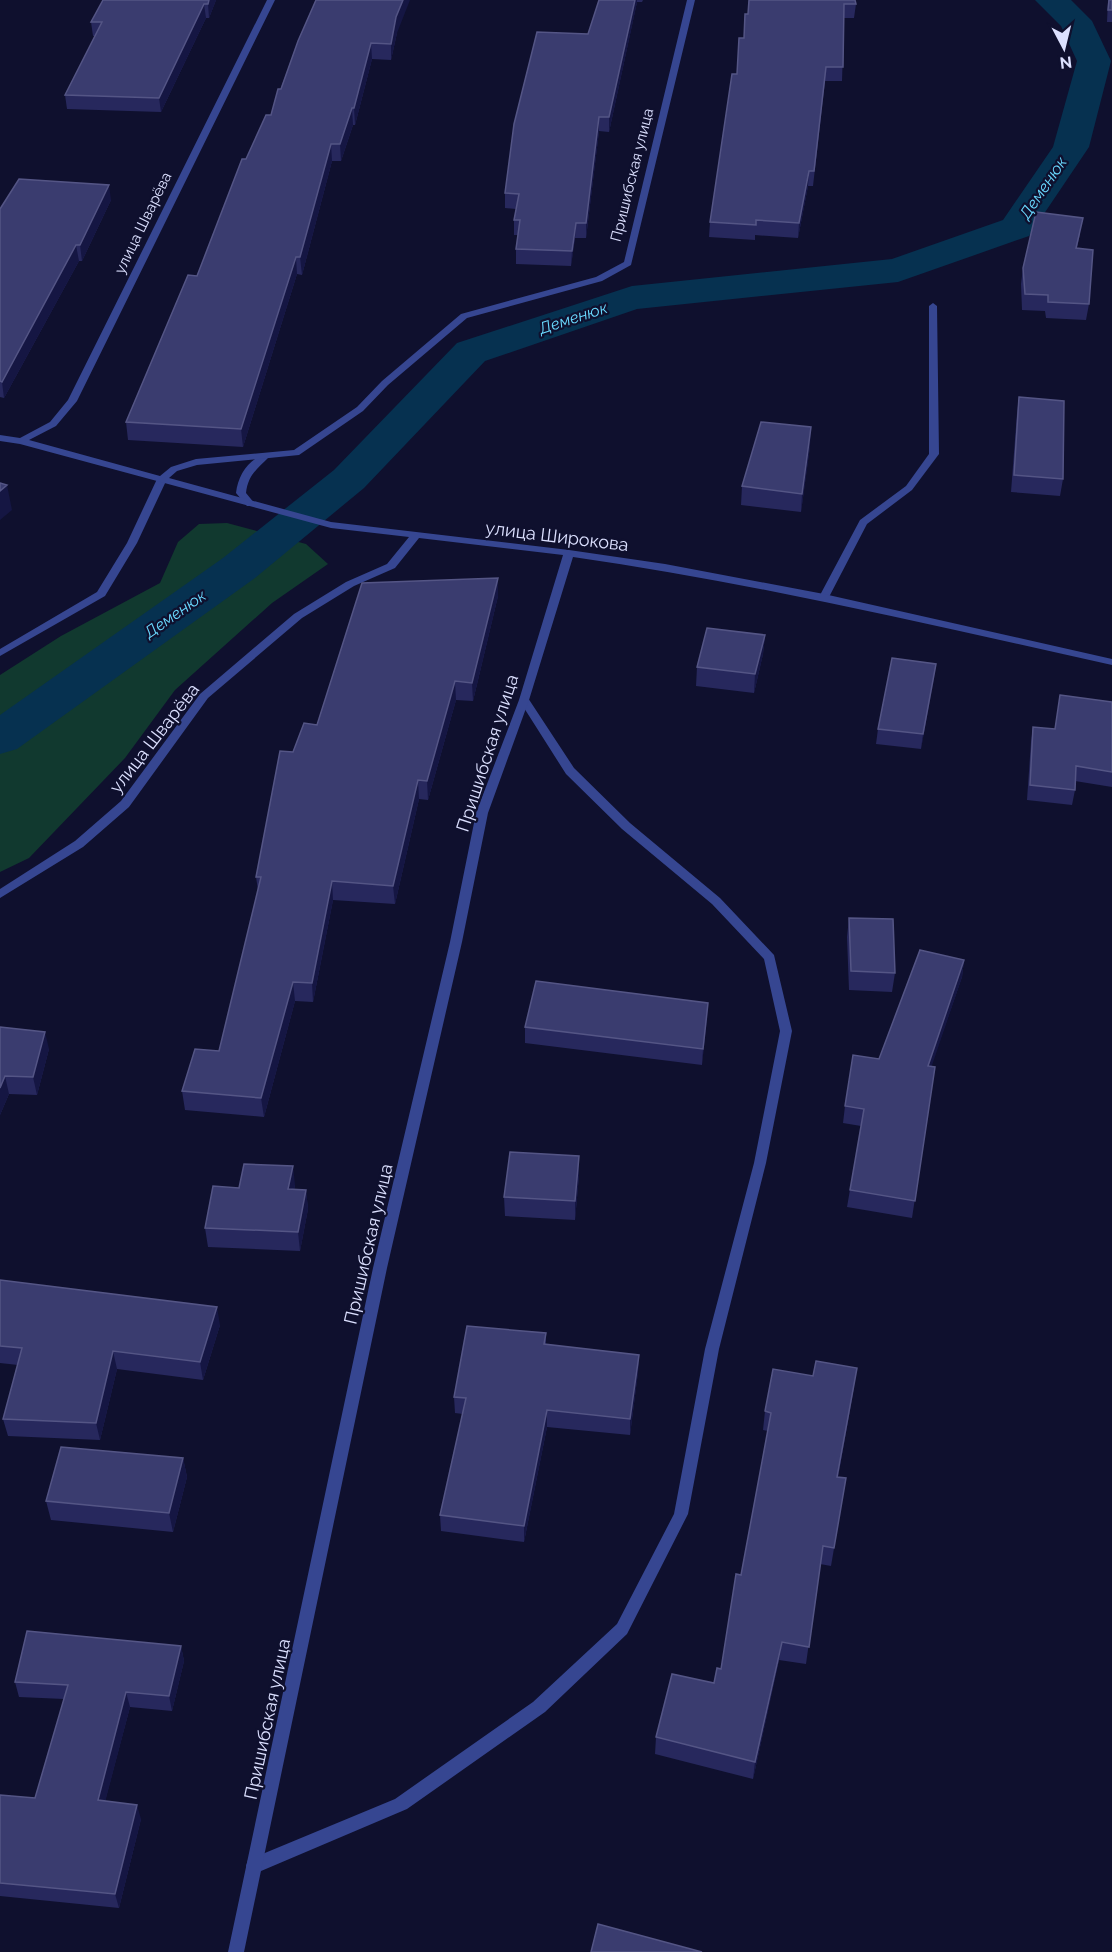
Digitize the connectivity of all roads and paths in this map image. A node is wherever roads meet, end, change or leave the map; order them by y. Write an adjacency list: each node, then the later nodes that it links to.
1 (271, 0): 5 (street, улица Шварёва)
2 (691, 0): 6 (street, Пришибская улица)
3 (933, 306): 11 (street)
4 (0, 438): 5 (street, улица Широкова)
5 (21, 441): 7 (street, улица Широкова)
6 (264, 456): 7 (street, Пришибская улица); 8 (street)
7 (162, 479): 8 (street, улица Широкова); 12 (street)
8 (250, 504): 9 (street, улица Широкова)
9 (416, 535): 10 (street, улица Широкова); 15 (street, улица Шварёва)
10 (569, 553): 11 (street, улица Широкова); 14 (street, Пришибская улица)
11 (824, 597): 13 (street, улица Широкова)
12 (0, 653)
13 (1112, 662)
14 (524, 700): 16 (street, Пришибская улица); 16 (street)
15 (0, 894)
16 (254, 1866): 17 (street, Пришибская улица)
17 (236, 1952)

